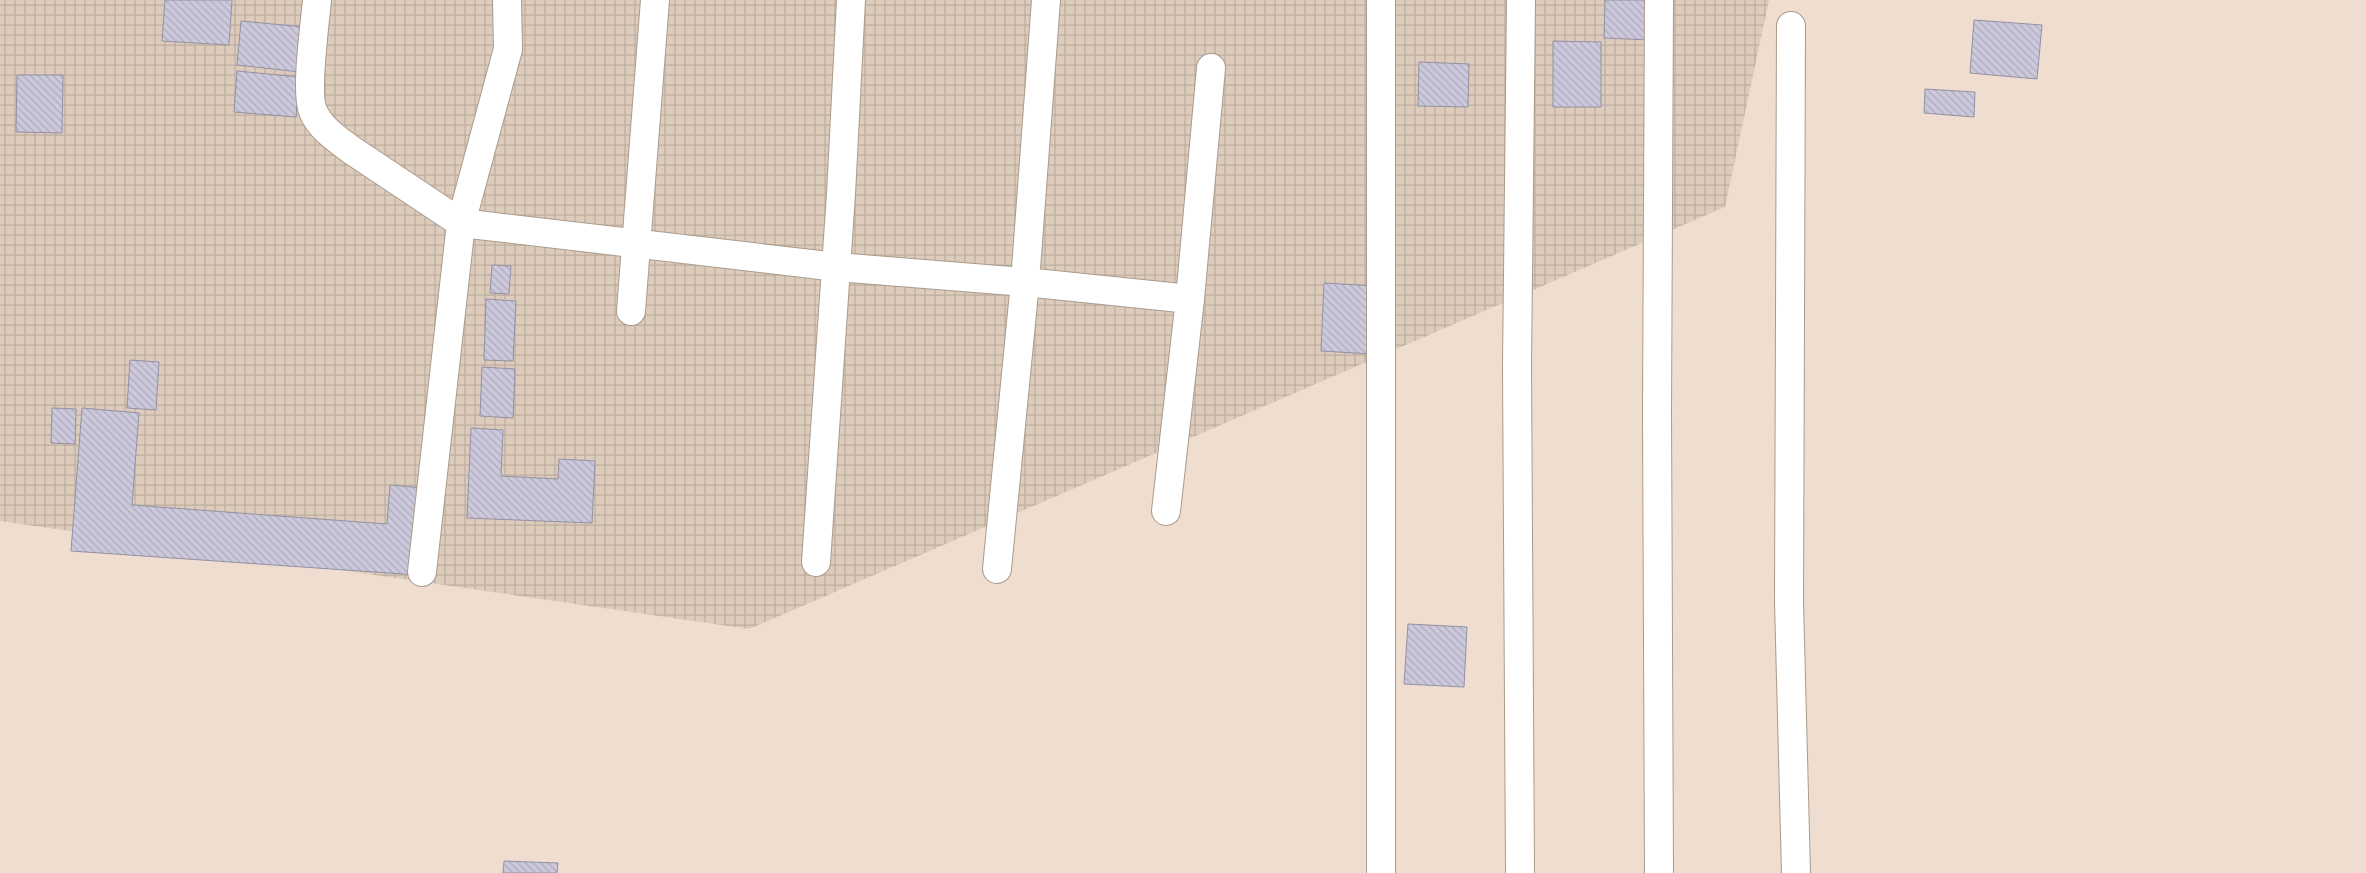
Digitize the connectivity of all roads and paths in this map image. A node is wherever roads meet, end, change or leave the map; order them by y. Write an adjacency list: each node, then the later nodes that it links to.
1 (317, 0): 11 (street)
2 (507, 0): 11 (street)
3 (655, 0): 12 (street)
4 (851, 0): 13 (street)
5 (1046, 0): 14 (street)
6 (1381, 0): 21 (street)
7 (1521, 0): 22 (street)
8 (1659, 0): 23 (street)
9 (1791, 26): 24 (street)
10 (1211, 68): 15 (street)
11 (461, 223): 12 (street); 20 (street)
12 (637, 245): 13 (street); 16 (street)
13 (836, 267): 14 (street); 18 (street)
14 (1025, 282): 15 (street); 19 (street)
15 (1190, 299): 17 (street)
16 (632, 311)
17 (1166, 511)
18 (816, 562)
19 (997, 569)
20 (422, 572)
21 (1381, 873)
22 (1520, 873)
23 (1659, 873)
24 (1796, 873)

